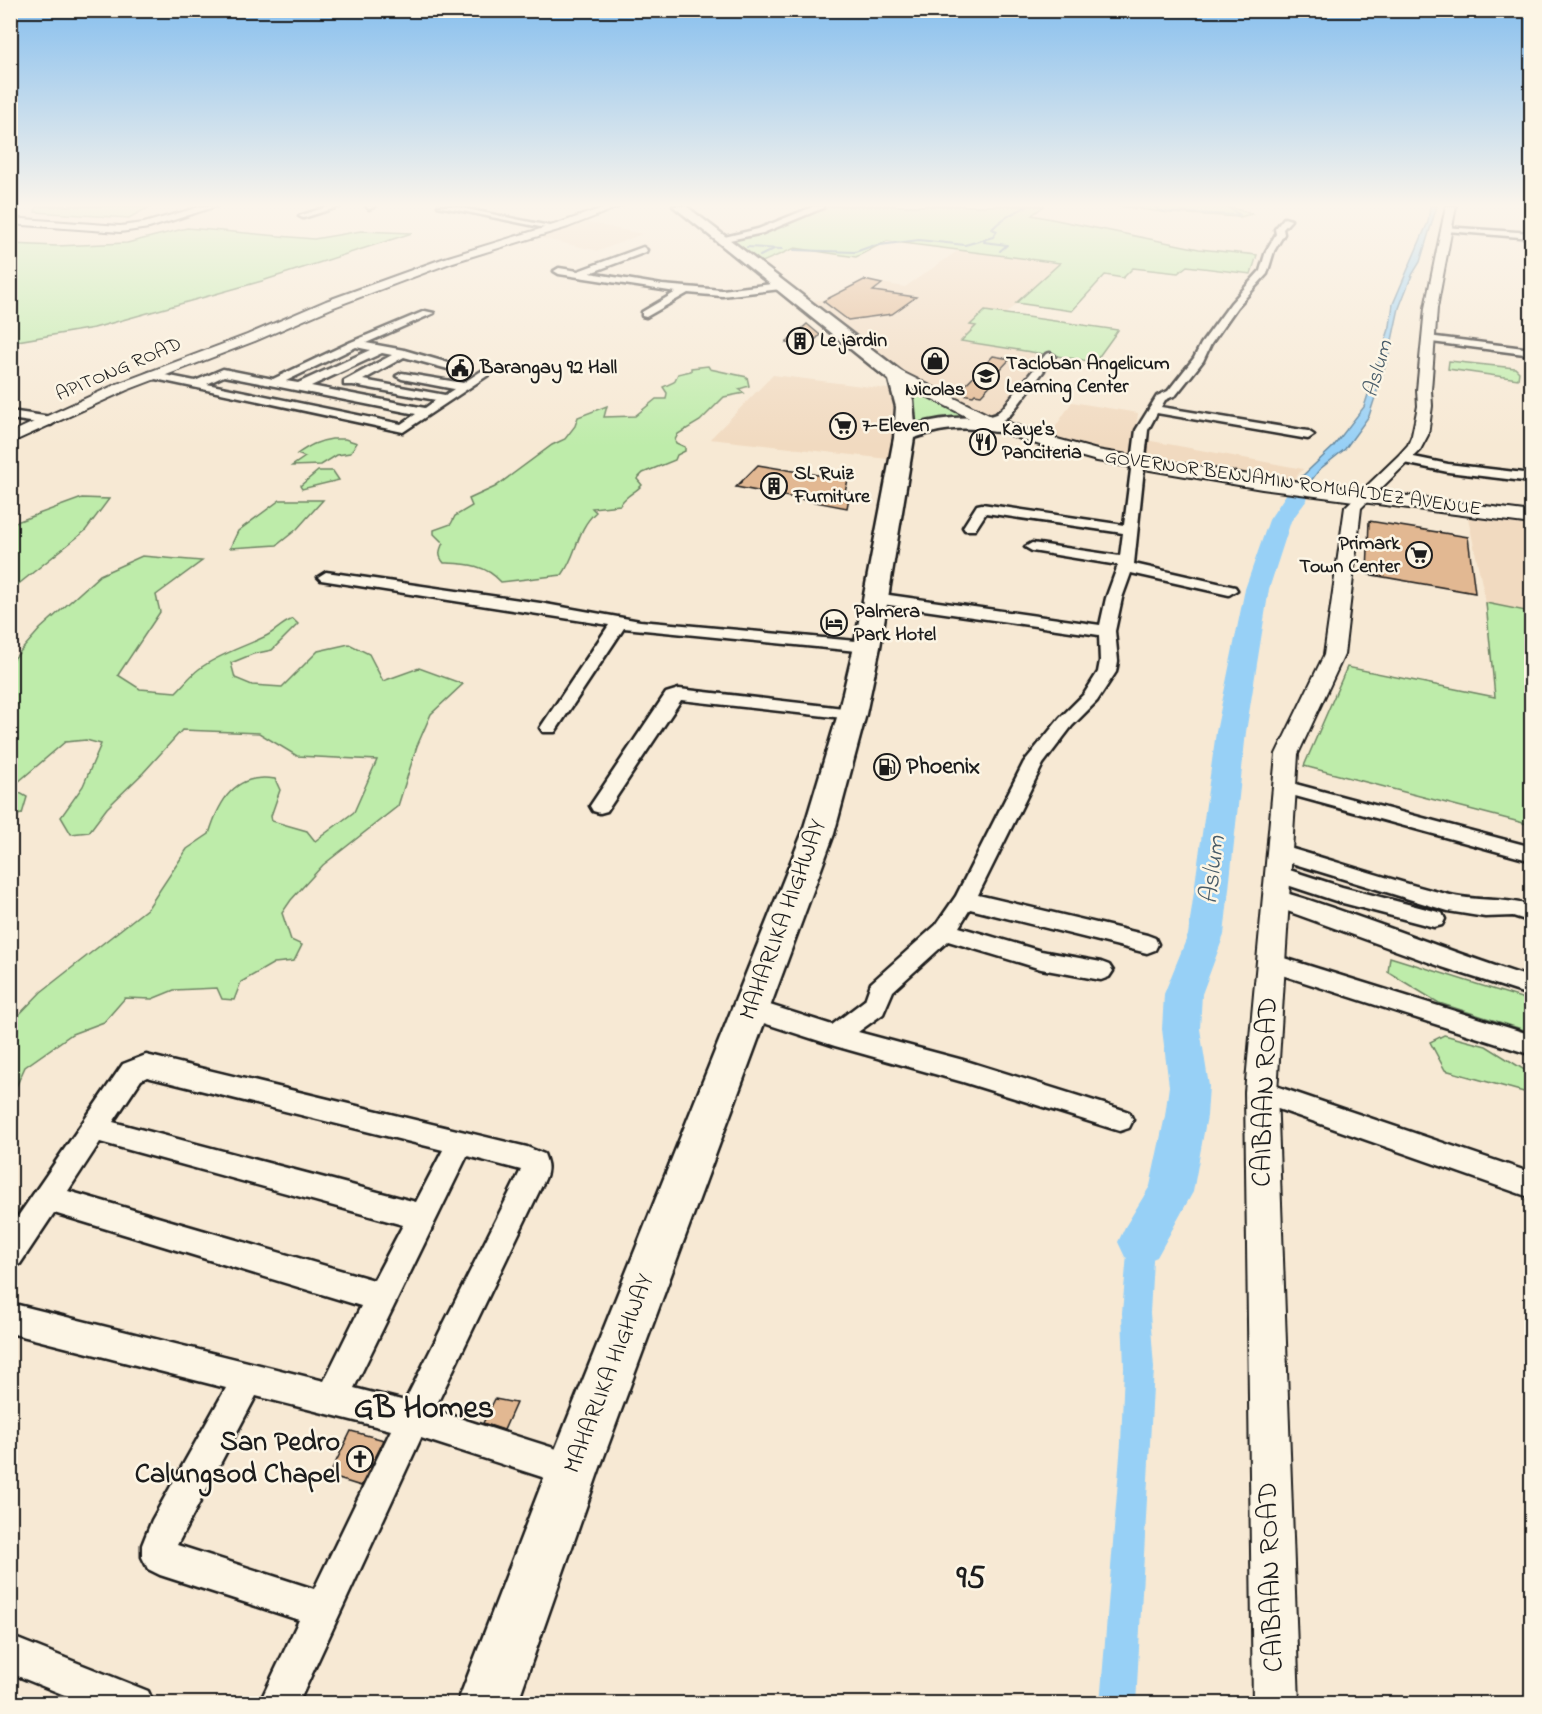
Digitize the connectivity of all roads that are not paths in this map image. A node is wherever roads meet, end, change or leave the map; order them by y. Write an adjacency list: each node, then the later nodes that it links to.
1 (379, 286): 19 (street, APITONG ROAD)
2 (659, 286): 6 (street)
3 (781, 286): 6 (street); 18 (main road, MAHARLIKA HIGHWAY)
4 (1251, 286): 29 (street)
5 (1435, 286): 9 (street, CAIBAAN ROAD)
6 (686, 290): 8 (street)
7 (429, 313): 10 (street)
8 (646, 314)
9 (1428, 339): 12 (street); 37 (street, CAIBAAN ROAD)
10 (355, 344): 11 (street); 23 (street)
11 (381, 349): 13 (street); 25 (street)
12 (1532, 352)
13 (404, 353): 15 (street); 16 (street)
14 (1050, 356): 33 (street)
15 (427, 359): 20 (street); 21 (street)
16 (372, 370): 20 (street); 22 (street)
17 (486, 372): 26 (street)
18 (892, 372): 33 (main road, GOVERNOR BENJAMIN ROMUALDEZ AVENUE); 34 (main road, MAHARLIKA HIGHWAY)
19 (150, 375): 24 (street); 32 (street, APITONG ROAD)
20 (399, 375): 21 (street)
21 (424, 380): 26 (street)
22 (352, 381): 27 (street); 28 (street)
23 (275, 382): 24 (street); 25 (street)
24 (195, 385): 30 (street)
25 (300, 387): 27 (street)
26 (465, 387): 28 (street)
27 (329, 393): 30 (street)
28 (447, 399): 30 (street)
29 (1153, 409): 35 (street); 38 (street)
30 (426, 412)
31 (10, 415): 32 (street)
32 (51, 421): 36 (street, APITONG ROAD)
33 (995, 424): 34 (main road); 38 (main road, GOVERNOR BENJAMIN ROMUALDEZ AVENUE)
34 (904, 435): 48 (main road, MAHARLIKA HIGHWAY)
35 (1308, 435)
36 (10, 439)
37 (1404, 459): 39 (street); 40 (street, CAIBAAN ROAD)
38 (1138, 465): 40 (main road, GOVERNOR BENJAMIN ROMUALDEZ AVENUE); 43 (street)
39 (1532, 478)
40 (1364, 497): 41 (main road, GOVERNOR BENJAMIN ROMUALDEZ AVENUE); 54 (street, CAIBAAN ROAD)
41 (1532, 518)
42 (970, 527): 43 (street)
43 (1132, 530): 45 (street)
44 (1032, 547): 45 (street)
45 (1127, 564): 47 (street); 50 (street)
46 (326, 577): 49 (street)
47 (1229, 590)
48 (875, 598): 50 (street); 51 (main road, MAHARLIKA HIGHWAY)
49 (620, 621): 51 (street); 53 (street)
50 (1107, 631): 58 (street)
51 (867, 647): 52 (main road, MAHARLIKA HIGHWAY)
52 (852, 714): 55 (street); 66 (main road, MAHARLIKA HIGHWAY)
53 (549, 728)
54 (1284, 787): 56 (street); 57 (street, CAIBAAN ROAD)
55 (600, 806)
56 (1532, 854)
57 (1277, 875): 59 (street); 60 (street); 63 (street, CAIBAAN ROAD); 65 (street)
58 (965, 900): 61 (street); 62 (street)
59 (1532, 914)
60 (1434, 919)
61 (944, 931): 64 (street); 67 (street)
62 (1147, 944)
63 (1271, 963): 68 (street); 69 (street, CAIBAAN ROAD)
64 (1101, 971)
65 (1532, 987)
66 (750, 1009): 67 (street); 82 (main road, MAHARLIKA HIGHWAY)
67 (836, 1036): 70 (street)
68 (1532, 1045)
69 (1261, 1092): 73 (street); 88 (street, CAIBAAN ROAD)
70 (1120, 1120)
71 (94, 1129): 72 (street); 74 (street); 75 (street)
72 (461, 1142): 75 (street); 81 (street)
73 (1532, 1186)
74 (48, 1198): 76 (street); 77 (street)
75 (424, 1217): 77 (street)
76 (10, 1254)
77 (381, 1297): 80 (street)
78 (10, 1318): 79 (street)
79 (249, 1377): 80 (street); 83 (street)
80 (332, 1400): 81 (street)
81 (413, 1419): 82 (street); 83 (street)
82 (573, 1470): 87 (main road, MAHARLIKA HIGHWAY)
83 (321, 1609): 86 (street)
84 (10, 1654): 85 (street)
85 (135, 1704)
86 (278, 1704)
87 (487, 1704)
88 (1276, 1704)

